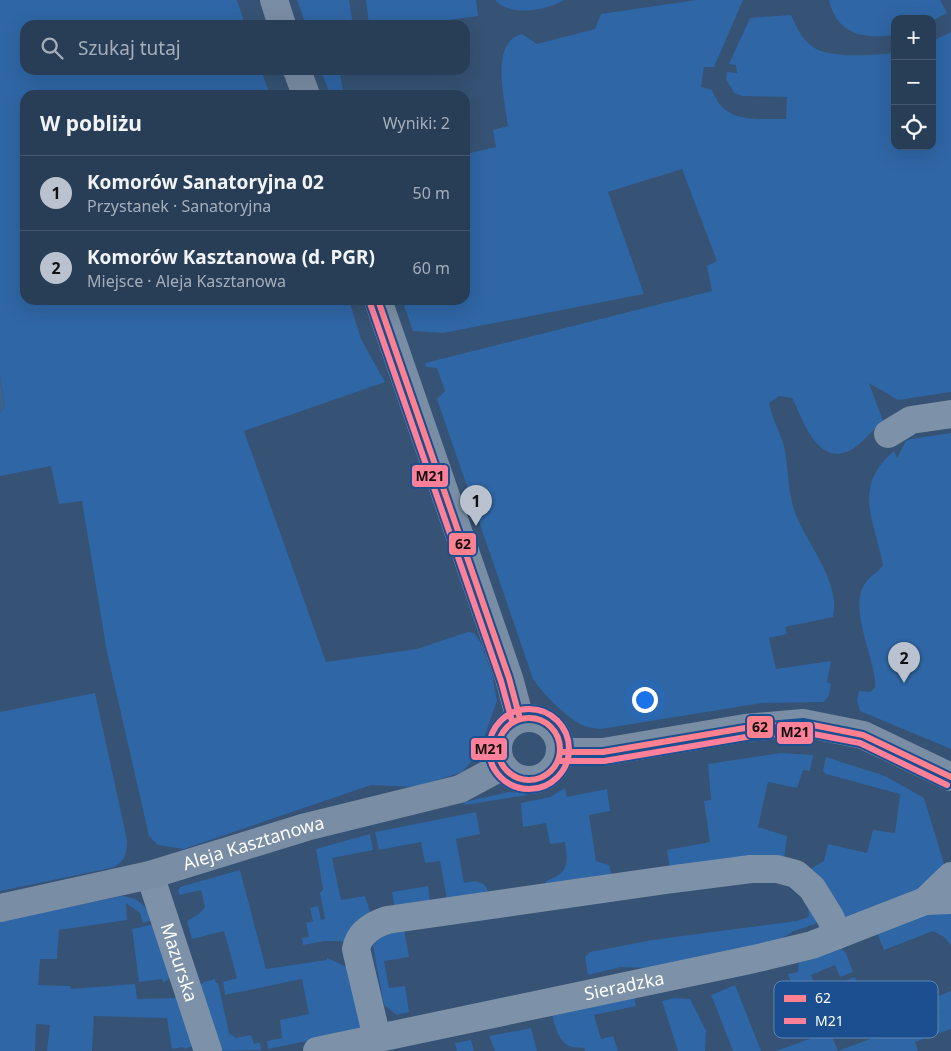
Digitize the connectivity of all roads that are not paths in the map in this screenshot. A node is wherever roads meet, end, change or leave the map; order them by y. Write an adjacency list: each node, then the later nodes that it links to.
1 (274, 0): 2 (street)
2 (280, 20)
3 (299, 75): 4 (street)
4 (304, 90)
5 (380, 305): 8 (street)
6 (951, 414): 7 (street)
7 (888, 434)
8 (520, 719): 9 (street); 10 (street)
9 (560, 752): 10 (street); 11 (street)
10 (502, 766): 12 (street, Aleja Kasztanowa)
11 (951, 777)
12 (150, 875): 15 (street, Aleja Kasztanowa); 18 (street, Mazurska)
13 (951, 876): 14 (street, Sieradzka)
14 (938, 900): 16 (street, Sieradzka)
15 (0, 908)
16 (838, 935): 17 (street, Sieradzka); 17 (street)
17 (377, 1038): 19 (street, Sieradzka)
18 (208, 1051)
19 (317, 1051)

